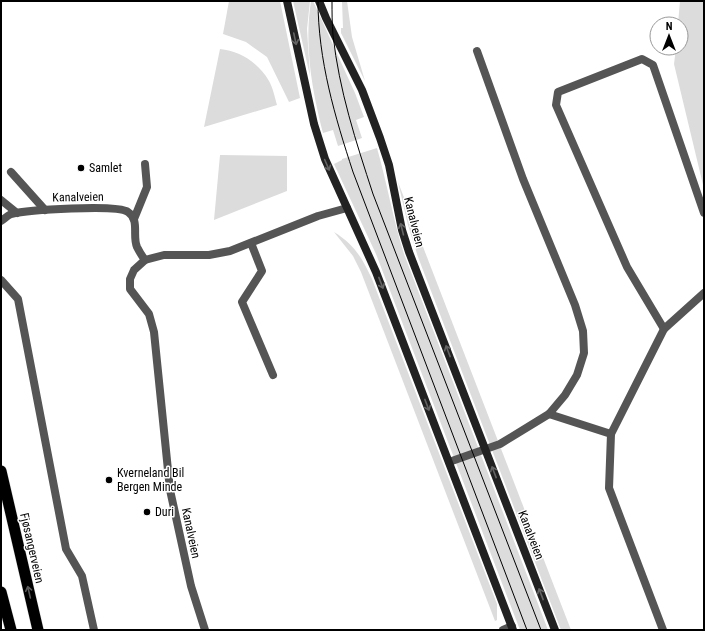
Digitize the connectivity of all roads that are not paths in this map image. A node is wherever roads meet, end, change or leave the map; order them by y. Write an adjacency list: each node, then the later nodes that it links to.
1 (287, 1): 7 (main road, one-way to 7)
2 (319, 1): 21 (main road, Kanalveien, one-way to 2)
3 (477, 51): 19 (street)
4 (145, 164): 11 (street)
5 (11, 172): 8 (street)
6 (1, 200): 9 (street)
7 (347, 208): 13 (street); 22 (main road, one-way to 22)
8 (45, 210): 9 (street, Kanalveien); 11 (street, Kanalveien)
9 (17, 213): 12 (street, Kanalveien)
10 (704, 214): 17 (street)
11 (134, 219): 14 (street)
12 (1, 221)
13 (251, 243): 14 (street); 18 (street)
14 (145, 260): 29 (street, Kanalveien)
15 (1, 280): 28 (street)
16 (704, 293): 17 (street)
17 (664, 329): 20 (street)
18 (273, 375)
19 (549, 414): 20 (street); 21 (street)
20 (611, 434): 32 (street)
21 (486, 449): 22 (street); 31 (main road, Kanalveien, one-way to 21)
22 (449, 462): 25 (main road)
23 (1, 471): 27 (highway, Fjøsangerveien, one-way to 23)
24 (1, 592): 26 (highway)
25 (513, 628): 30 (street)
26 (11, 630)
27 (38, 630)
28 (94, 630)
29 (205, 630)
30 (503, 630)
31 (555, 630)
32 (663, 630)

